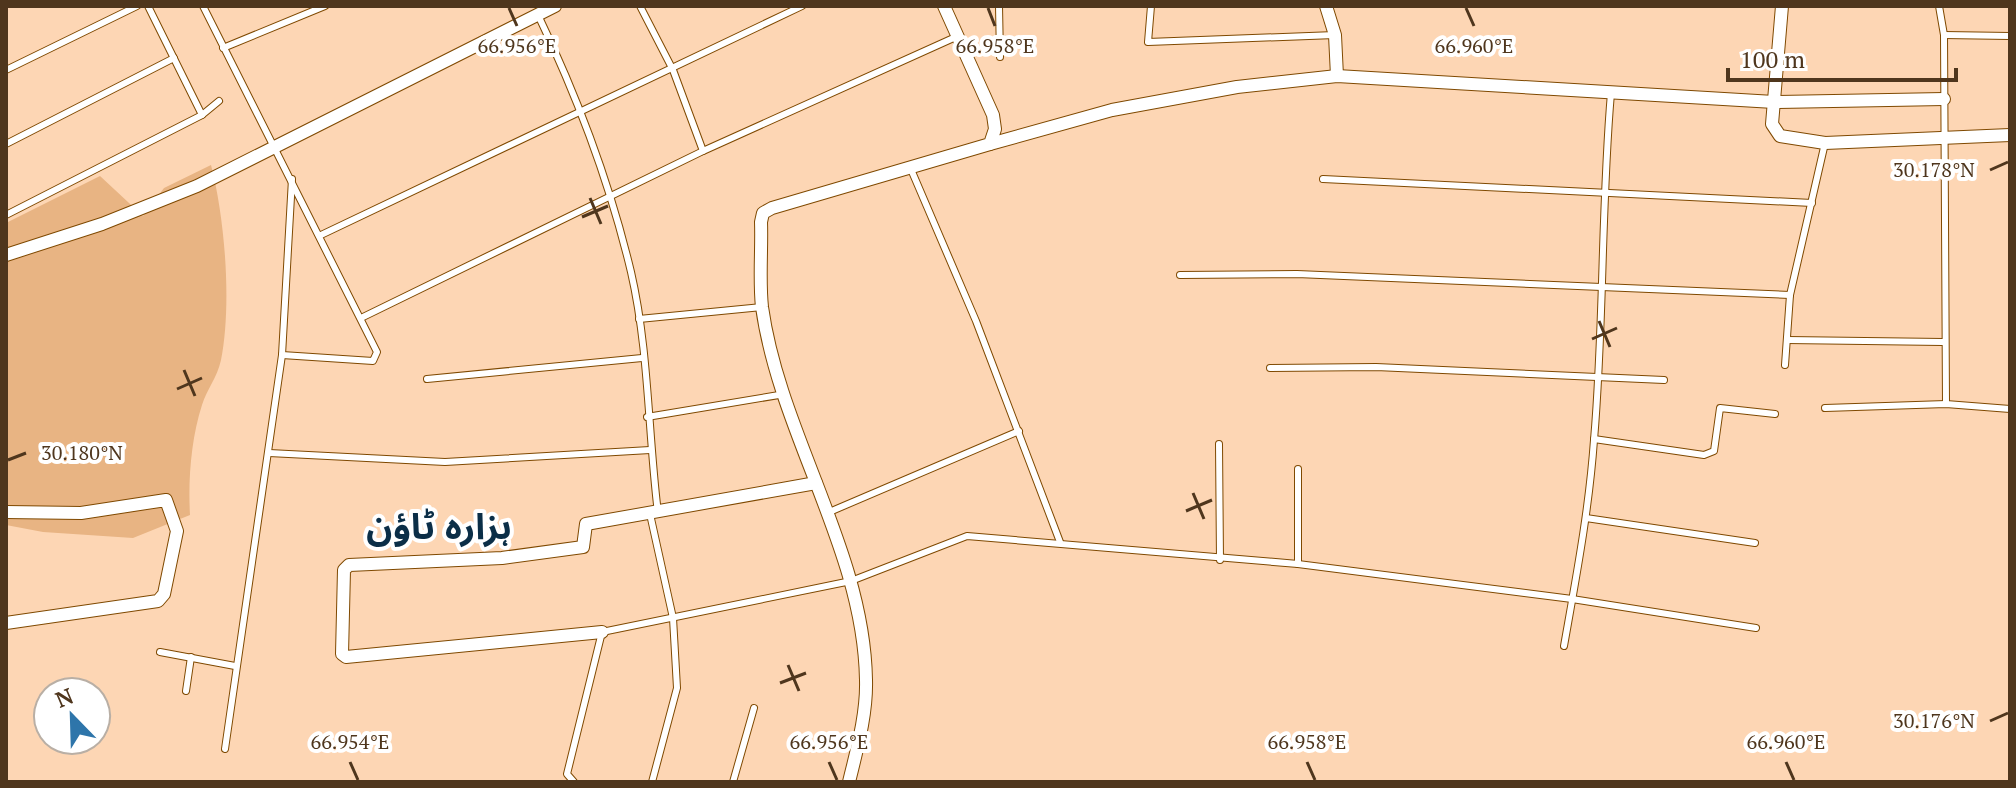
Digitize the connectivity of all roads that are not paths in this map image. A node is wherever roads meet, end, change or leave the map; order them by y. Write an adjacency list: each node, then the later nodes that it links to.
1 (137, 6): 22 (lane)
2 (148, 6): 21 (lane)
3 (203, 6): 19 (lane)
4 (325, 6): 19 (lane)
5 (555, 6): 14 (street)
6 (640, 6): 23 (lane)
7 (802, 6): 23 (lane)
8 (944, 6): 17 (street)
9 (999, 6): 20 (lane)
10 (1151, 6): 15 (lane)
11 (1326, 6): 15 (street)
12 (1782, 6): 28 (street)
13 (1939, 6): 16 (lane)
14 (538, 15): 30 (lane); 36 (street)
15 (1335, 35): 24 (street)
16 (1944, 35): 18 (lane); 26 (lane)
17 (958, 36): 35 (street); 37 (lane)
18 (2010, 36)
19 (223, 48): 36 (lane)
20 (1000, 57)
21 (174, 58): 29 (lane); 34 (lane)
22 (6, 70)
23 (673, 70): 30 (lane); 37 (lane)
24 (1337, 76): 25 (street); 35 (street)
25 (1611, 92): 28 (street); 41 (lane)
26 (1944, 99): 28 (street); 32 (lane)
27 (219, 101): 29 (lane)
28 (1774, 102): 33 (street)
29 (202, 115): 44 (lane)
30 (580, 115): 42 (lane); 45 (lane)
31 (2010, 135): 32 (street)
32 (1944, 136): 33 (street); 54 (lane)
33 (1825, 143): 43 (lane)
34 (6, 144)
35 (990, 144): 38 (street)
36 (277, 148): 39 (lane); 46 (street)
37 (703, 151): 42 (lane)
38 (910, 167): 50 (street); 68 (lane)
39 (292, 179): 45 (lane); 55 (lane)
40 (1323, 179): 41 (lane)
41 (1602, 193): 43 (lane); 48 (lane)
42 (611, 197): 51 (lane); 52 (lane)
43 (1812, 203): 49 (lane)
44 (6, 215)
45 (321, 235): 51 (lane)
46 (6, 255)
47 (1180, 275): 48 (lane)
48 (1600, 288): 49 (lane); 60 (lane)
49 (1790, 295): 53 (lane)
50 (762, 307): 52 (lane); 62 (street)
51 (361, 318): 55 (lane)
52 (639, 319): 56 (lane)
53 (1787, 340): 54 (lane); 57 (lane)
54 (1943, 342): 63 (lane)
55 (282, 355): 72 (lane)
56 (642, 358): 59 (lane); 67 (lane)
57 (1785, 365)
58 (1270, 368): 60 (lane)
59 (427, 379)
60 (1597, 379): 61 (lane); 69 (lane)
61 (1664, 380)
62 (785, 394): 67 (lane); 74 (street)
63 (1946, 404): 64 (lane); 65 (lane)
64 (1825, 408)
65 (2010, 409)
66 (1775, 414): 69 (lane)
67 (647, 417): 71 (lane)
68 (1019, 431): 76 (lane); 79 (lane)
69 (1594, 439): 78 (lane)
70 (1219, 444): 81 (lane)
71 (650, 450): 72 (lane); 77 (lane)
72 (269, 453): 92 (lane)
73 (1298, 469): 82 (lane)
74 (816, 483): 76 (street); 77 (street)
75 (6, 512): 86 (street)
76 (827, 513): 83 (street)
77 (654, 514): 85 (lane); 88 (street)
78 (1586, 518): 80 (lane); 84 (lane)
79 (1060, 542): 81 (lane); 83 (lane)
80 (1755, 543)
81 (1220, 560): 82 (lane)
82 (1298, 564): 84 (lane)
83 (851, 581): 85 (lane); 99 (street)
84 (1572, 599): 87 (lane); 89 (lane)
85 (673, 618): 88 (lane); 97 (lane)
86 (6, 623)
87 (1756, 628)
88 (602, 632): 96 (lane)
89 (1564, 646)
90 (160, 652): 91 (lane)
91 (191, 657): 92 (lane); 93 (lane)
92 (235, 666): 95 (lane)
93 (186, 691)
94 (754, 708): 98 (lane)
95 (225, 749)
96 (574, 782)
97 (652, 782)
98 (733, 782)
99 (849, 782)

